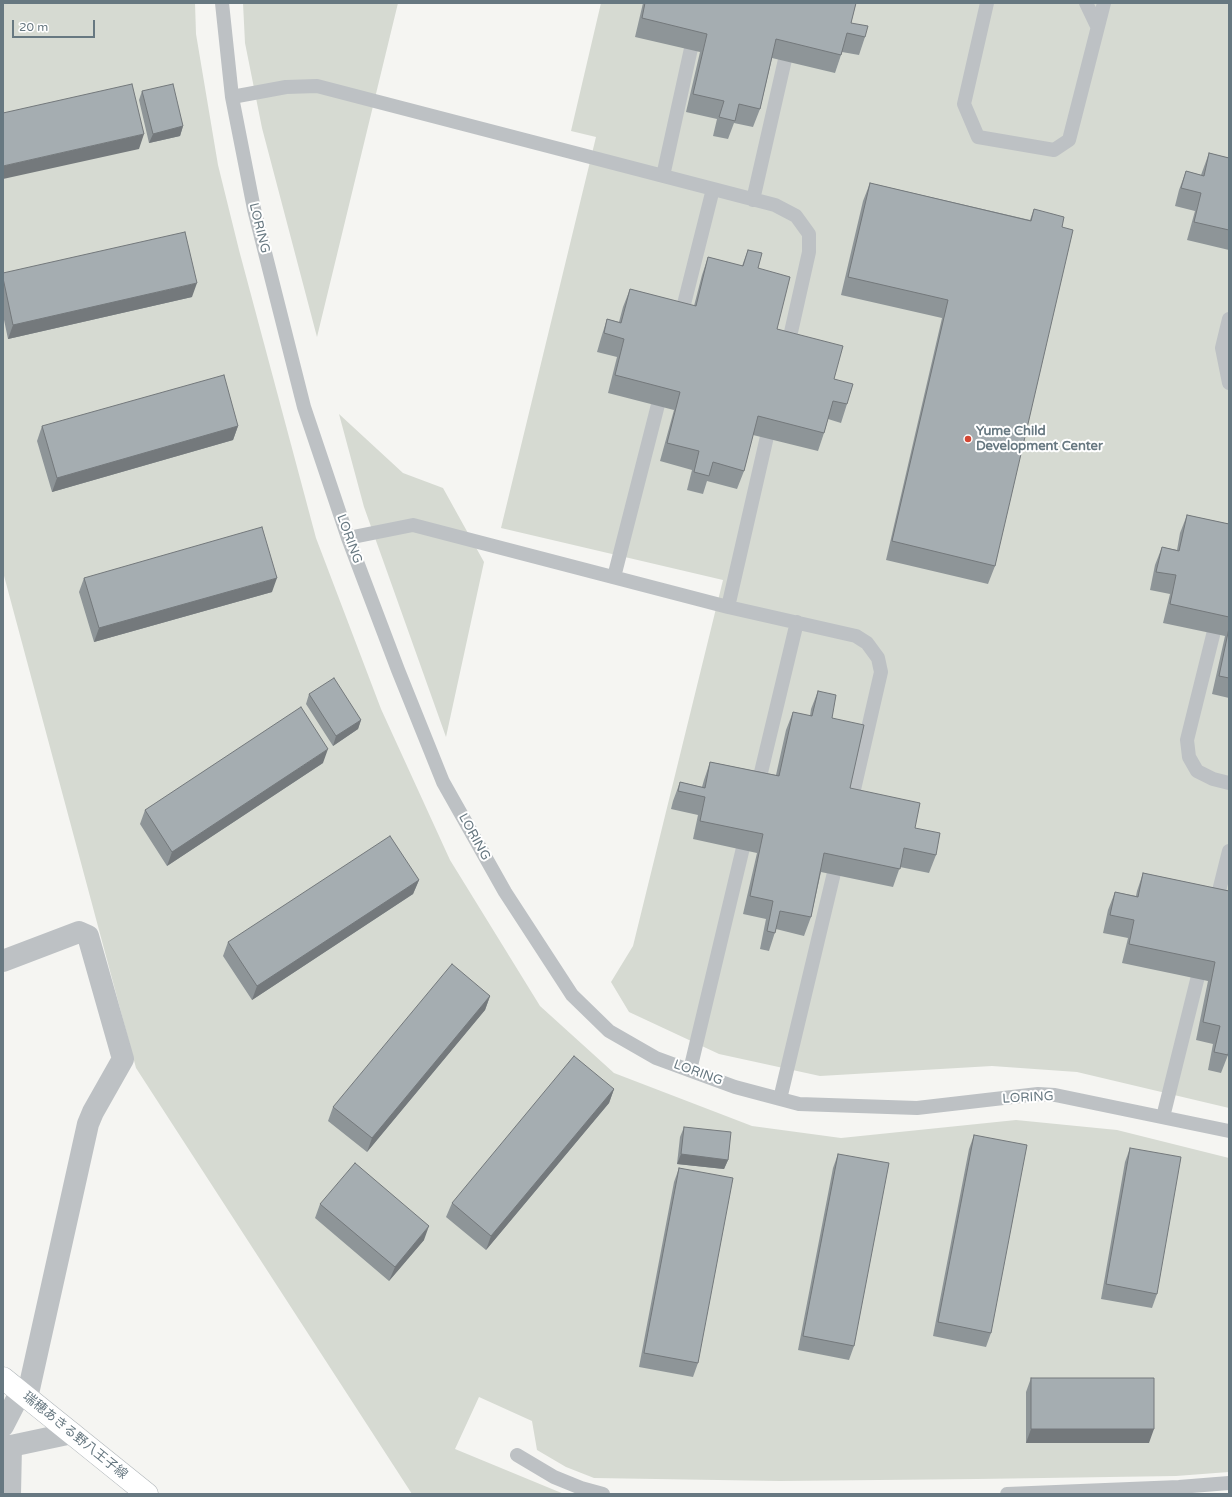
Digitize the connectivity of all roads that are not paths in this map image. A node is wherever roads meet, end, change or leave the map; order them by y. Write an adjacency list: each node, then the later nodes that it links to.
1 (222, 3): 8 (lane, LORING)
2 (701, 3): 9 (lane)
3 (987, 3): 7 (lane)
4 (1086, 3): 7 (lane)
5 (1104, 3): 7 (lane)
6 (793, 26): 11 (lane)
7 (1097, 26)
8 (232, 97): 9 (lane); 18 (lane, LORING)
9 (663, 176): 10 (lane)
10 (713, 189): 11 (lane); 13 (lane)
11 (753, 200): 14 (lane)
12 (1229, 319): 16 (lane)
13 (676, 334)
14 (784, 360)
15 (664, 379): 19 (lane)
16 (1229, 383)
17 (774, 406): 21 (lane)
18 (348, 538): 19 (lane); 32 (lane, LORING)
19 (614, 577): 21 (lane)
20 (1222, 600): 23 (lane)
21 (728, 607): 22 (lane)
22 (797, 622): 24 (lane); 26 (lane)
23 (1229, 783)
24 (754, 800)
25 (751, 815): 32 (lane)
26 (846, 820)
27 (841, 843): 33 (lane)
28 (1229, 851): 29 (lane)
29 (1212, 920)
30 (1204, 950): 34 (lane)
31 (3, 961): 37 (street)
32 (690, 1070): 33 (lane, LORING)
33 (780, 1099): 34 (lane, LORING)
34 (1163, 1117): 35 (lane, LORING)
35 (1229, 1131)
36 (3, 1378): 37 (main road, 瑞穂あきる野八王子線)
37 (24, 1395): 38 (main road, 瑞穂あきる野八王子線); 39 (street)
38 (72, 1433): 39 (street); 43 (main road, 瑞穂あきる野八王子線)
39 (6, 1439): 42 (street)
40 (517, 1456): 44 (lane)
41 (1229, 1483): 45 (lane)
42 (10, 1494)
43 (147, 1494)
44 (603, 1494)
45 (1008, 1494)

